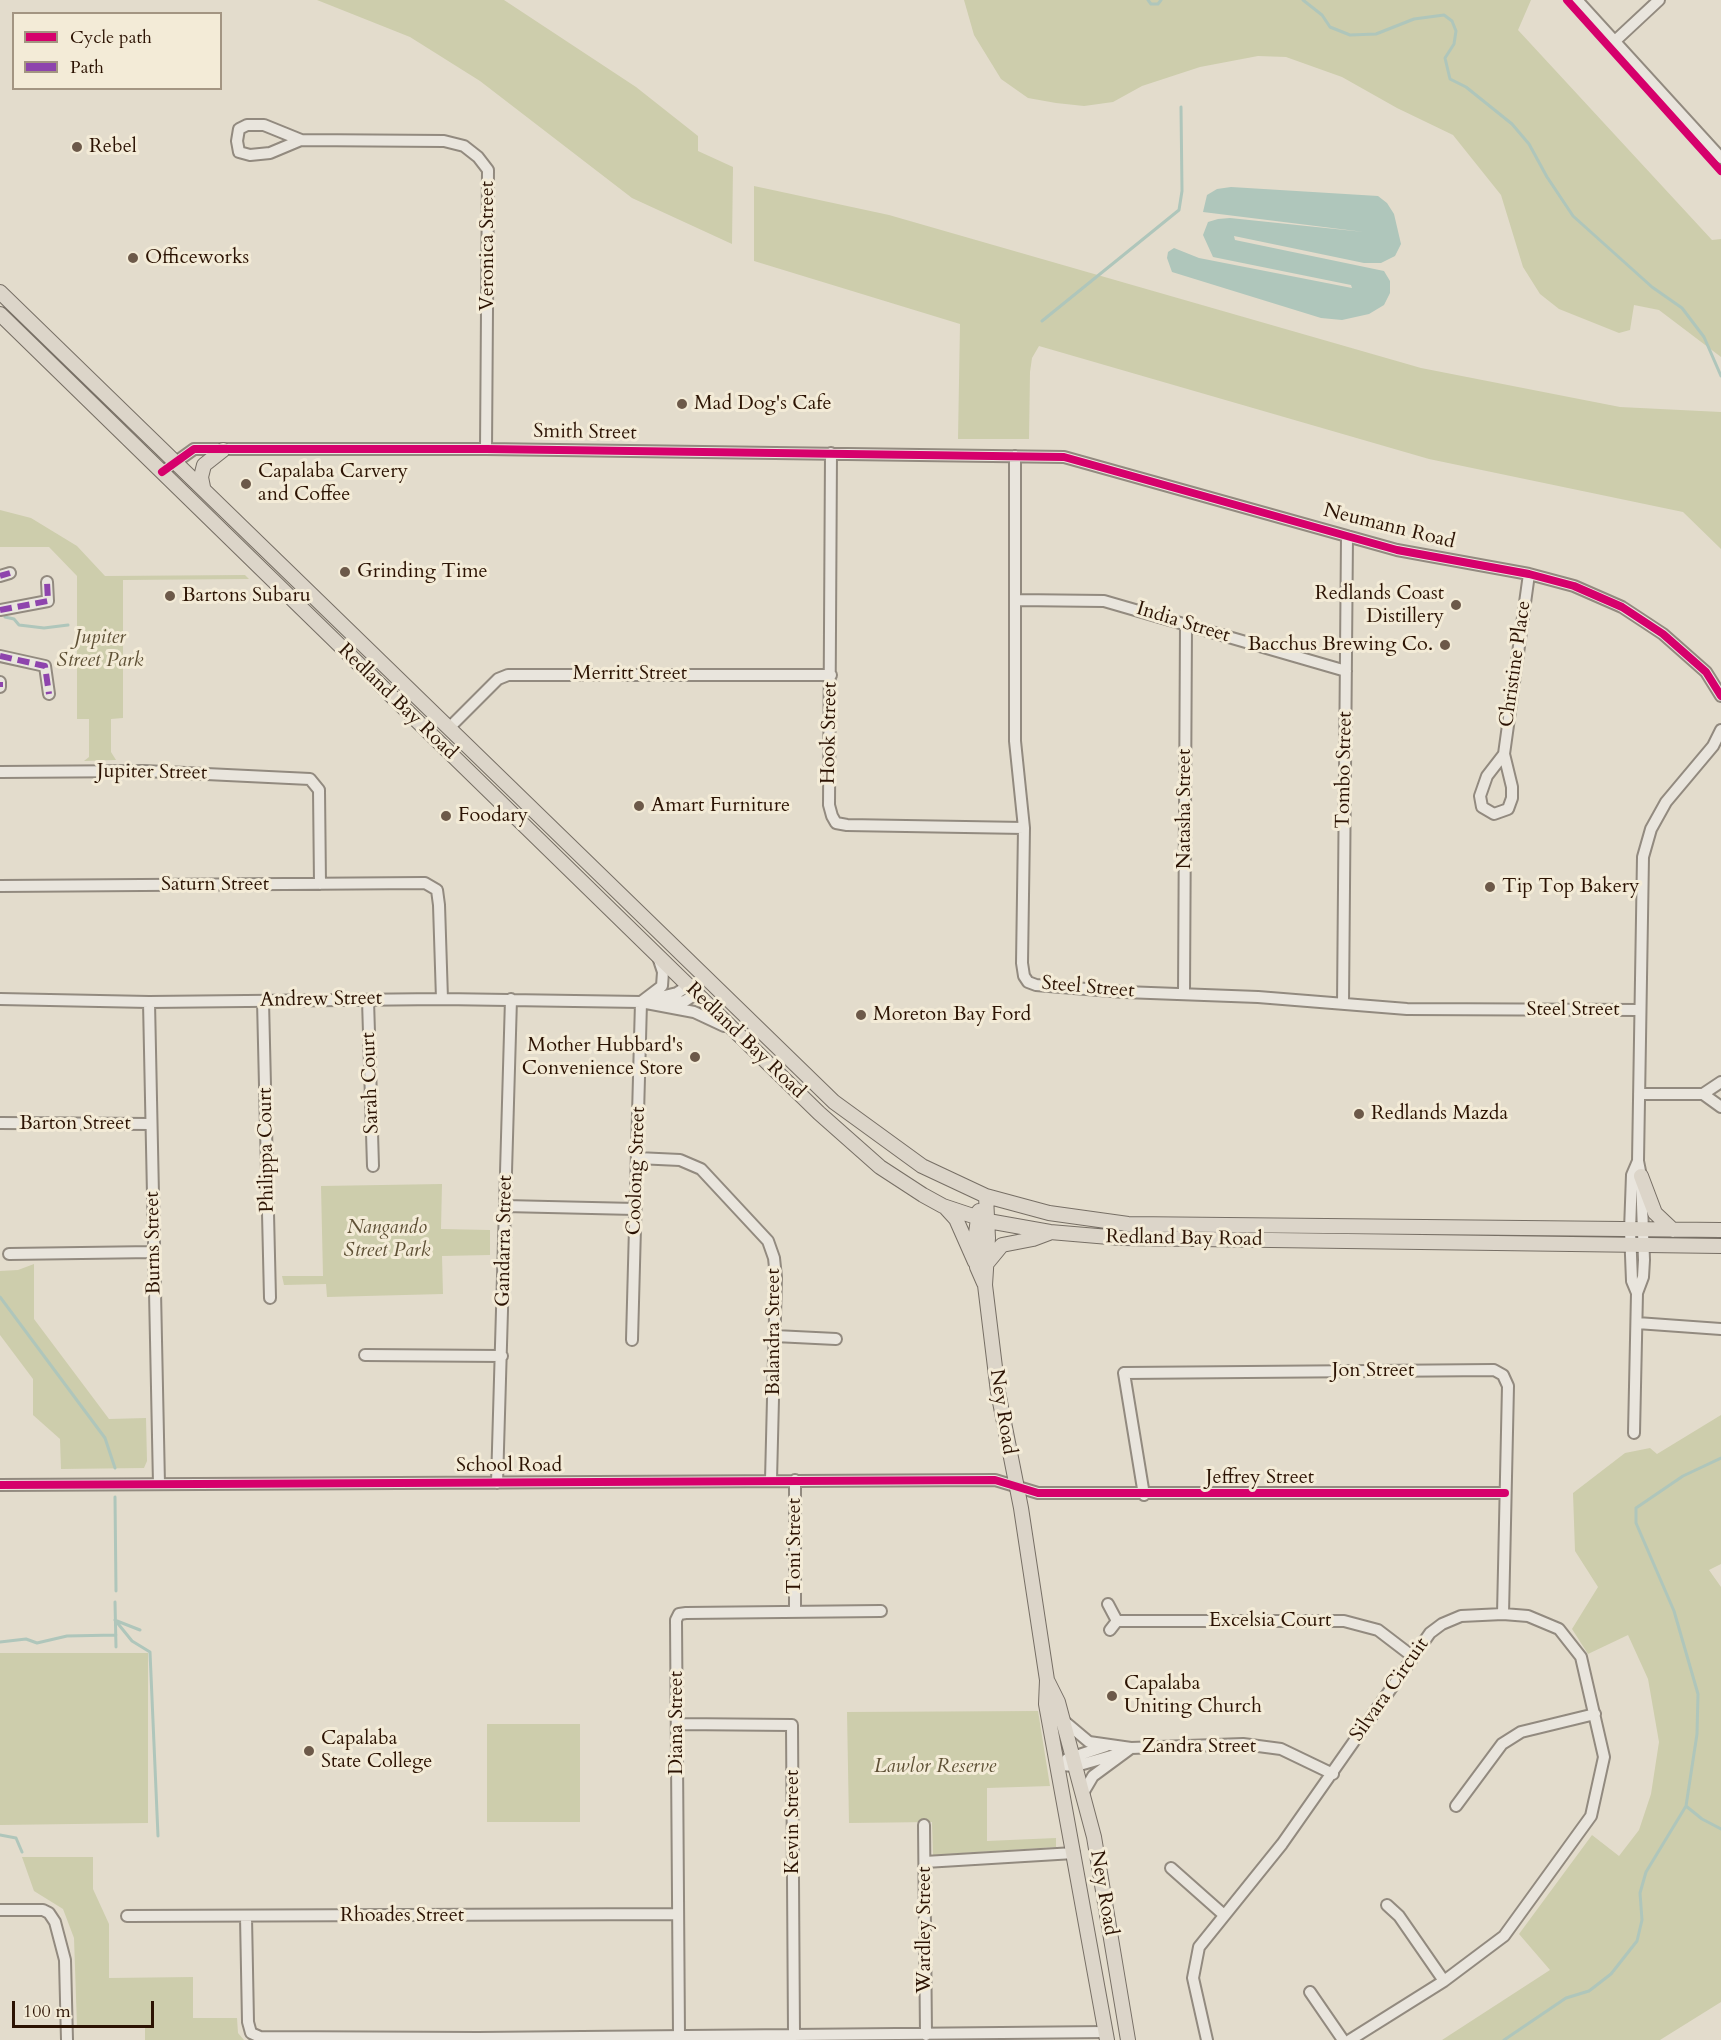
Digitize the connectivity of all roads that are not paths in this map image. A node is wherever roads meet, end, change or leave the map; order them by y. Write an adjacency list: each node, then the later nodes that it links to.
1 (1577, 0): 3 (street)
2 (1659, 0): 3 (street)
3 (1615, 41): 5 (street)
4 (301, 140): 4 (street, Veronica Street); 8 (street, Veronica Street)
5 (1721, 158)
6 (0, 292): 12 (main road, Redland Bay Road)
7 (0, 314): 13 (main road, Redland Bay Road)
8 (486, 449): 9 (street, Smith Street); 10 (street, Smith Street)
9 (223, 450): 12 (street, Smith Street); 14 (main road)
10 (831, 453): 11 (street, Smith Street); 23 (street, Hook Street)
11 (1015, 456): 15 (street, Neumann Road); 18 (street, Steel Street)
12 (176, 460): 13 (street, Smith Street); 14 (main road, Redland Bay Road)
13 (162, 472): 35 (main road, Redland Bay Road)
14 (203, 486): 28 (main road, Redland Bay Road)
15 (1347, 536): 16 (street, Neumann Road); 22 (street, Tombo Street)
16 (1529, 574): 27 (street, Neumann Road); 30 (street, Christine Place)
17 (47, 582): 19 (street)
18 (1016, 600): 20 (street, India Street); 32 (street, Steel Street)
19 (0, 610)
20 (1186, 625): 22 (street, India Street); 38 (street, Natasha Street)
21 (0, 656): 26 (street)
22 (1346, 671): 46 (street, Tombo Street)
23 (831, 675): 28 (street, Merritt Street); 32 (street, Hook Street)
24 (0, 682): 25 (street)
25 (0, 687)
26 (49, 694)
27 (1721, 696)
28 (450, 727): 36 (main road, Redland Bay Road)
29 (1720, 736): 48 (street)
30 (1504, 754): 30 (street, Christine Place)
31 (0, 772): 33 (street, Jupiter Street)
32 (1024, 828): 38 (street, Steel Street)
33 (320, 884): 34 (street, Saturn Street); 40 (street, Saturn Street)
34 (0, 886)
35 (658, 957): 37 (main road, Redland Bay Road); 45 (street)
36 (706, 978): 37 (main road); 60 (main road, Redland Bay Road)
37 (693, 990): 45 (street, Andrew Street); 47 (street, Andrew Street); 49 (main road, Redland Bay Road)
38 (1184, 994): 46 (street, Steel Street)
39 (0, 999): 44 (street, Andrew Street)
40 (442, 999): 41 (street, Andrew Street); 42 (street, Andrew Street)
41 (511, 999): 45 (street, Andrew Street); 61 (street, Gandarra Street)
42 (368, 1000): 43 (street, Andrew Street); 58 (street, Sarah Court)
43 (263, 1001): 44 (street, Andrew Street); 74 (street, Philippa Court)
44 (149, 1002): 55 (street, Burns Street)
45 (641, 1002): 47 (street, Andrew Street); 56 (street, Coolong Street)
46 (1342, 1004): 48 (street, Steel Street)
47 (660, 1005): 49 (street, Andrew Street)
48 (1640, 1010): 51 (street)
49 (738, 1035): 62 (main road, Redland Bay Road)
50 (1721, 1082): 52 (street)
51 (1639, 1094): 52 (street); 57 (street)
52 (1703, 1094): 53 (street)
53 (1721, 1107)
54 (0, 1123): 55 (street, Barton Street)
55 (151, 1124): 71 (street, Burns Street)
56 (638, 1158): 63 (street, Coolong Street); 77 (street, Balandra Street)
57 (1638, 1161): 59 (street); 65 (street)
58 (373, 1166)
59 (1641, 1176): 65 (street); 66 (main road)
60 (986, 1196): 64 (main road, Ney Road); 65 (main road, Redland Bay Road)
61 (506, 1206): 63 (street); 81 (street, Gandarra Street)
62 (943, 1206): 64 (main road, Redland Bay Road); 73 (main road)
63 (635, 1209): 79 (street, Coolong Street)
64 (982, 1219): 68 (main road, Redland Bay Road); 73 (main road, Ney Road)
65 (1636, 1230): 66 (main road, Redland Bay Road); 69 (street)
66 (1673, 1230): 67 (main road, Redland Bay Road)
67 (1721, 1230)
68 (1050, 1232): 69 (main road, Redland Bay Road); 73 (main road)
69 (1637, 1246): 70 (main road, Redland Bay Road); 75 (street)
70 (1721, 1246)
71 (154, 1252): 72 (street); 86 (street, Burns Street)
72 (9, 1254)
73 (982, 1264): 88 (main road, Ney Road)
74 (270, 1299)
75 (1637, 1323): 76 (street); 82 (street)
76 (1721, 1329)
77 (775, 1336): 78 (street); 83 (street, Balandra Street)
78 (836, 1339)
79 (632, 1340)
80 (364, 1355): 81 (street)
81 (502, 1356): 85 (street, Gandarra Street)
82 (1634, 1433)
83 (771, 1480): 84 (street, School Road); 85 (street, School Road)
84 (795, 1480): 88 (street, School Road); 92 (street, Toni Street)
85 (497, 1483): 86 (street, School Road)
86 (159, 1484): 87 (street, School Road)
87 (0, 1485)
88 (1017, 1487): 90 (street, Jeffrey Street); 98 (main road, Ney Road)
89 (1505, 1493): 90 (street, Jeffrey Street); 90 (street, Jon Street); 94 (street, Jon Street)
90 (1144, 1495)
91 (1108, 1604): 95 (street)
92 (795, 1611): 93 (street, Diana Street); 101 (street, Diana Street)
93 (881, 1611)
94 (1503, 1614): 97 (street, Silvara Circuit); 99 (street, Silvara Circuit)
95 (1118, 1621): 96 (street); 97 (street, Excelsia Court)
96 (1110, 1630)
97 (1412, 1656): 106 (street, Silvara Circuit)
98 (1047, 1680): 100 (main road, Ney Road); 105 (main road, Ney Road)
99 (1595, 1714): 108 (street); 119 (street, Silvara Circuit)
100 (1064, 1721): 102 (street, Zandra Street); 104 (main road, Ney Road)
101 (677, 1724): 115 (street, Diana Street); 121 (street, Kevin Street)
102 (1109, 1746): 103 (street, Zandra Street); 104 (street, Zandra Street)
103 (1127, 1750): 104 (street, Zandra Street); 106 (street, Zandra Street); 107 (street, Zandra Street)
104 (1074, 1761): 105 (street, Zandra Street); 107 (main road, Ney Road)
105 (1059, 1765): 110 (main road, Ney Road)
106 (1333, 1774): 116 (street, Silvara Circuit)
107 (1083, 1793): 128 (main road, Ney Road)
108 (1456, 1806)
109 (924, 1825): 111 (street, Wardley Street)
110 (1074, 1853): 111 (street); 124 (main road, Ney Road)
111 (925, 1862): 123 (street, Wardley Street)
112 (1171, 1868): 116 (street)
113 (1388, 1905): 119 (street)
114 (0, 1910): 127 (street)
115 (678, 1914): 118 (street, Rhoades Street); 122 (street, Diana Street)
116 (1224, 1915): 129 (street, Silvara Circuit)
117 (127, 1916): 118 (street, Rhoades Street)
118 (246, 1917): 126 (street)
119 (1444, 1981): 131 (street, Silvara Circuit)
120 (1310, 1992): 130 (street)
121 (794, 2034): 122 (street); 125 (street)
122 (680, 2035): 126 (street)
123 (926, 2035): 124 (street); 125 (street)
124 (1107, 2036)
125 (879, 2038)
126 (478, 2039)
127 (67, 2040)
128 (1128, 2040)
129 (1207, 2040)
130 (1342, 2040)
131 (1350, 2040)

